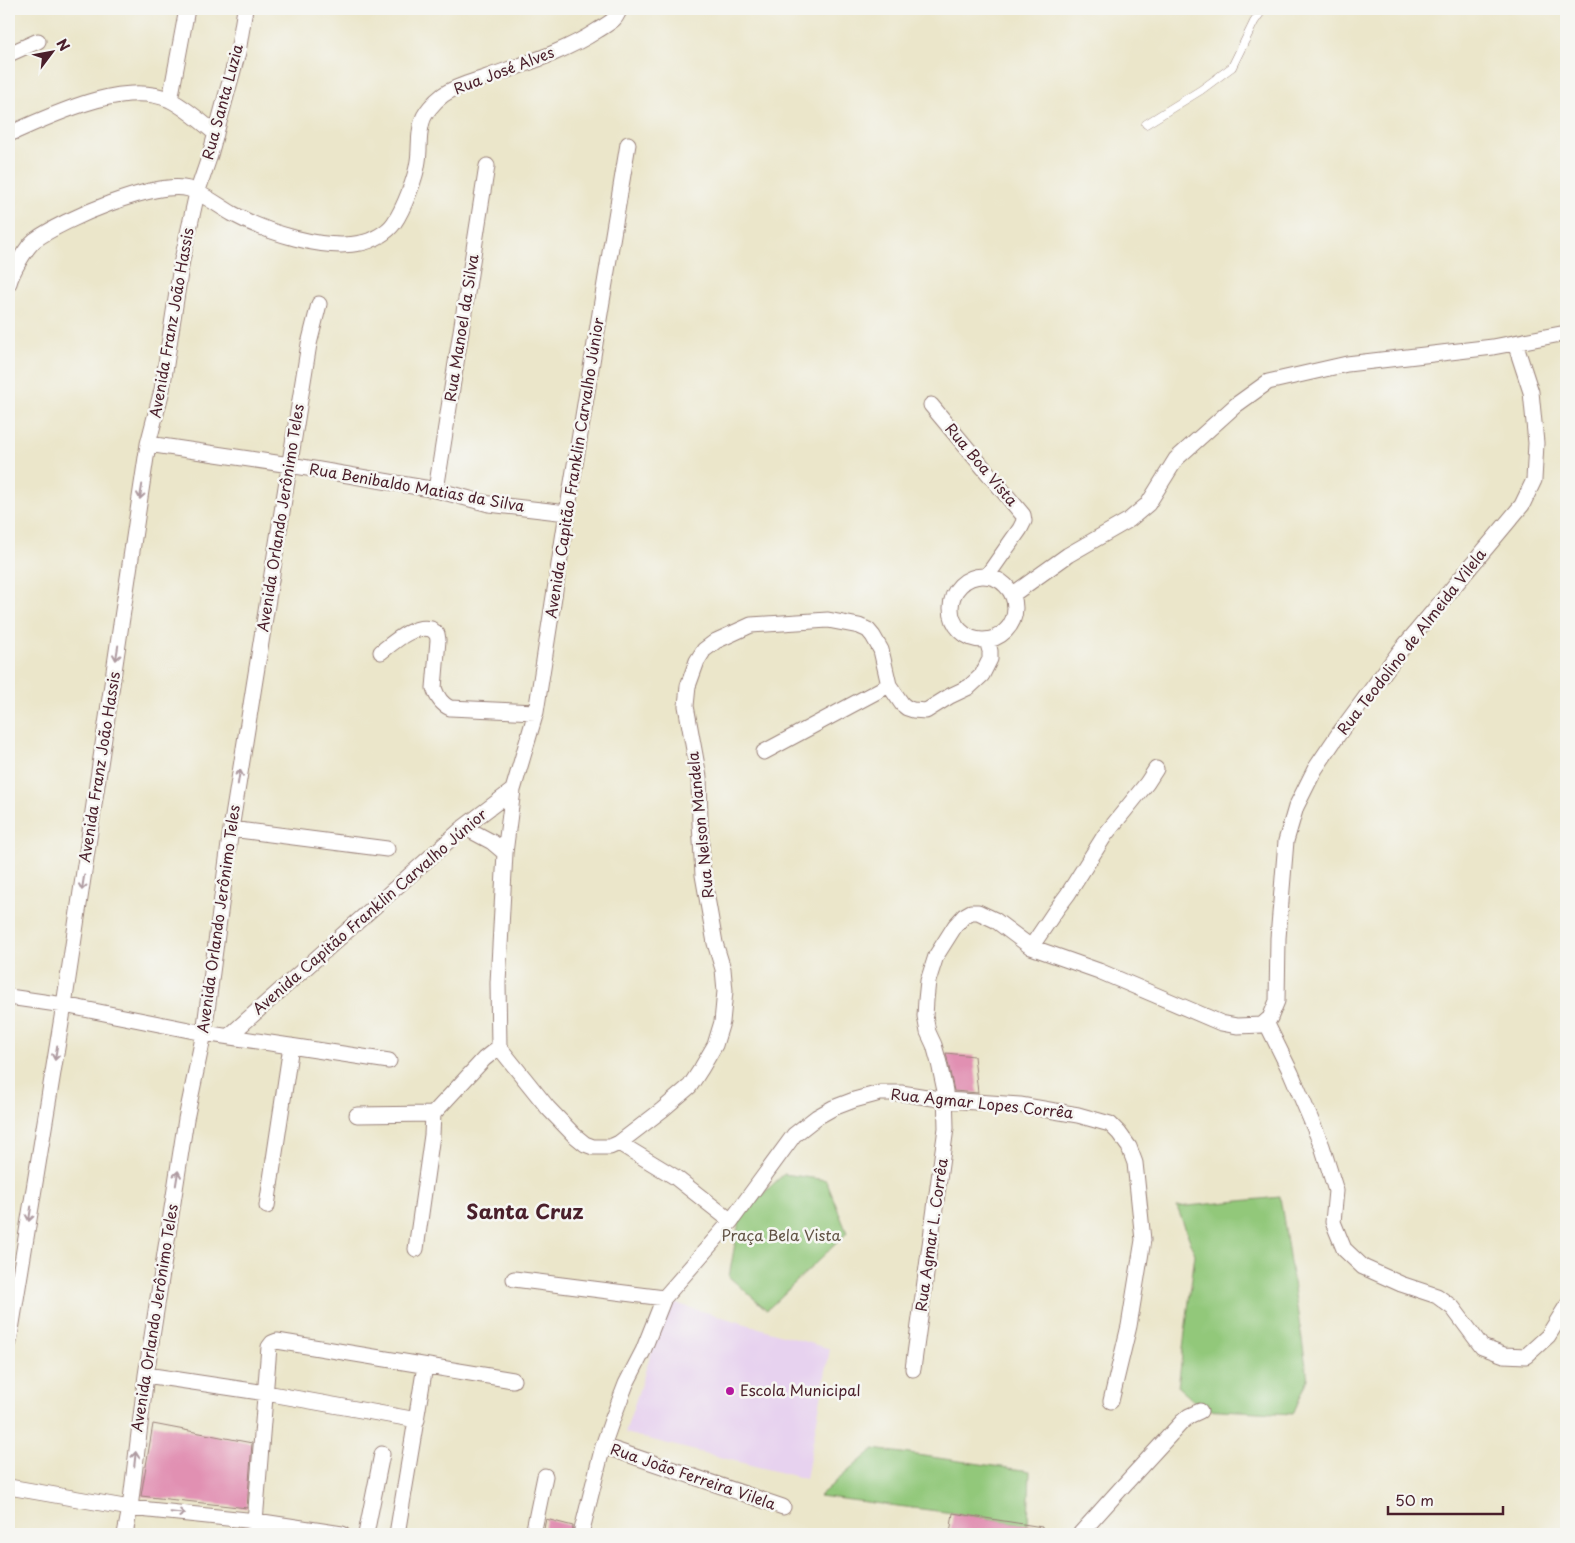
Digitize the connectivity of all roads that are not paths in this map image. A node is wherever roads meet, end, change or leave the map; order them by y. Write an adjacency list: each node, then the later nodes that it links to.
1 (187, 9): 7 (street)
2 (245, 9): 10 (street, Rua Santa Luzia)
3 (620, 9): 13 (street, Rua José Alves)
4 (1264, 9): 8 (lane)
5 (38, 40): 6 (street)
6 (9, 54)
7 (170, 100): 9 (street); 10 (street)
8 (1146, 124)
9 (9, 134)
10 (216, 134): 13 (street, Rua Santa Luzia)
11 (628, 144): 22 (street, Avenida Capitão Franklin Carvalho Júnior)
12 (487, 166): 21 (street, Rua Manoel da Silva)
13 (197, 193): 14 (street, Rua José Alves); 19 (street, Avenida Franz João Hassis)
14 (10, 275)
15 (319, 304): 20 (street, Avenida Orlando Jerônimo Teles)
16 (1566, 333): 17 (street)
17 (1515, 343): 24 (street); 39 (street, Rua Teodolino de Almeida Vilela)
18 (930, 405): 23 (street, Rua Boa Vista)
19 (148, 444): 20 (street, Rua Benibaldo Matias da Silva); 38 (street, Avenida Franz João Hassis, one-way to 38)
20 (290, 465): 21 (street, Rua Benibaldo Matias da Silva); 33 (street, Avenida Orlando Jerônimo Teles, one-way to 20)
21 (436, 490): 22 (street, Rua Benibaldo Matias da Silva)
22 (567, 513): 28 (street, Avenida Capitão Franklin Carvalho Júnior)
23 (987, 576): 24 (street); 25 (street)
24 (1012, 595): 25 (street)
25 (987, 640): 27 (street, Rua Nelson Mandela)
26 (381, 652): 28 (street)
27 (889, 685): 29 (street); 48 (street, Rua Nelson Mandela)
28 (536, 712): 31 (street, Avenida Capitão Franklin Carvalho Júnior)
29 (764, 752)
30 (1156, 769): 36 (street)
31 (513, 790): 32 (street, Avenida Capitão Franklin Carvalho Júnior); 35 (street, Avenida Capitão Franklin Carvalho Júnior)
32 (464, 827): 35 (street); 41 (street, Avenida Capitão Franklin Carvalho Júnior)
33 (230, 829): 34 (street); 40 (street, Avenida Orlando Jerônimo Teles)
34 (387, 849)
35 (505, 853): 43 (street, Avenida Capitão Franklin Carvalho Júnior)
36 (1031, 947): 39 (street); 45 (street)
37 (9, 997): 38 (street)
38 (64, 1005): 40 (street); 55 (street, Avenida Franz João Hassis, one-way to 55)
39 (1266, 1022): 54 (street)
40 (204, 1033): 41 (street); 58 (street, Avenida Orlando Jerônimo Teles, one-way to 40)
41 (229, 1036): 42 (street)
42 (291, 1046): 44 (street); 49 (street)
43 (500, 1047): 46 (street); 48 (street)
44 (389, 1061)
45 (946, 1100): 50 (street, Rua Agmar Lopes Corrêa); 57 (street, Rua Agmar L. Corrêa); 61 (street, Rua Agmar Lopes Corrêa)
46 (433, 1114): 47 (street); 51 (street)
47 (357, 1115)
48 (622, 1141): 50 (street)
49 (267, 1206)
50 (731, 1221): 53 (street, Rua Agmar Lopes Corrêa)
51 (416, 1248)
52 (514, 1280): 53 (street)
53 (664, 1298): 64 (street, Rua Agmar Lopes Corrêa)
54 (1566, 1308)
55 (9, 1342)
56 (425, 1366): 59 (street); 60 (street); 63 (street)
57 (913, 1369)
58 (146, 1374): 60 (street); 69 (street, Avenida Orlando Jerônimo Teles, one-way to 58)
59 (513, 1380)
60 (266, 1393): 63 (street); 70 (street)
61 (1111, 1401)
62 (1200, 1410): 77 (street)
63 (417, 1420): 74 (street)
64 (603, 1446): 68 (street, Rua João Ferreira Vilela); 76 (street, Rua Agmar Lopes Corrêa)
65 (382, 1454): 73 (street)
66 (546, 1476): 75 (street)
67 (9, 1487): 69 (street)
68 (783, 1507)
69 (130, 1508): 70 (street, one-way to 70); 71 (street, Avenida Orlando Jerônimo Teles)
70 (255, 1528): 72 (street)
71 (125, 1534)
72 (342, 1534)
73 (366, 1534)
74 (397, 1534)
75 (532, 1534)
76 (582, 1534)
77 (1080, 1534)

